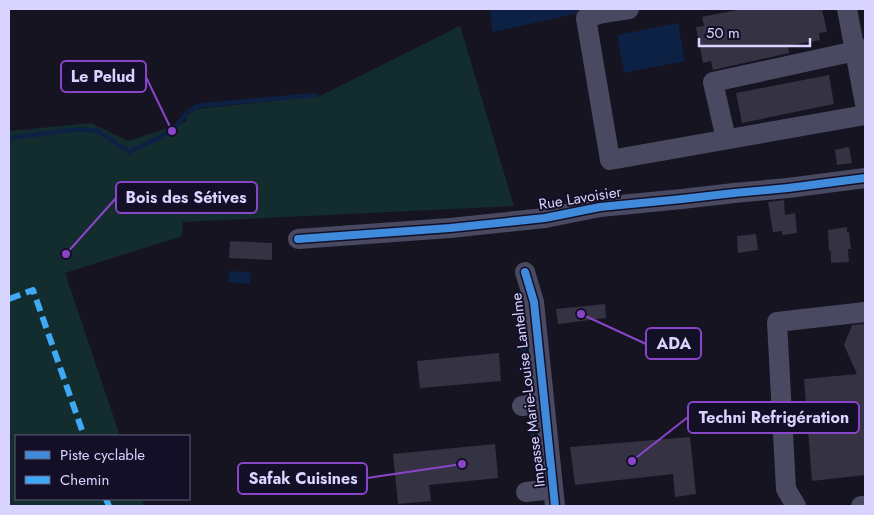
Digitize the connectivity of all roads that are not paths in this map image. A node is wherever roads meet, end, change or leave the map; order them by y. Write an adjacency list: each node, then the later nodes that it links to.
1 (629, 9): 3 (street)
2 (847, 9): 4 (street)
3 (603, 11): 7 (street)
4 (861, 50): 5 (street); 7 (street)
5 (865, 104)
6 (865, 115): 7 (street)
7 (726, 139)
8 (865, 178): 9 (street, Rue Lavoisier)
9 (298, 239)
10 (525, 272): 12 (street, Impasse Marie-Louise Lantelme)
11 (865, 312): 16 (street)
12 (544, 403): 13 (street); 15 (street, Impasse Marie-Louise Lantelme)
13 (522, 406)
14 (526, 492): 15 (street)
15 (554, 498)
16 (796, 506)
17 (861, 506): 18 (street)
18 (865, 506)

